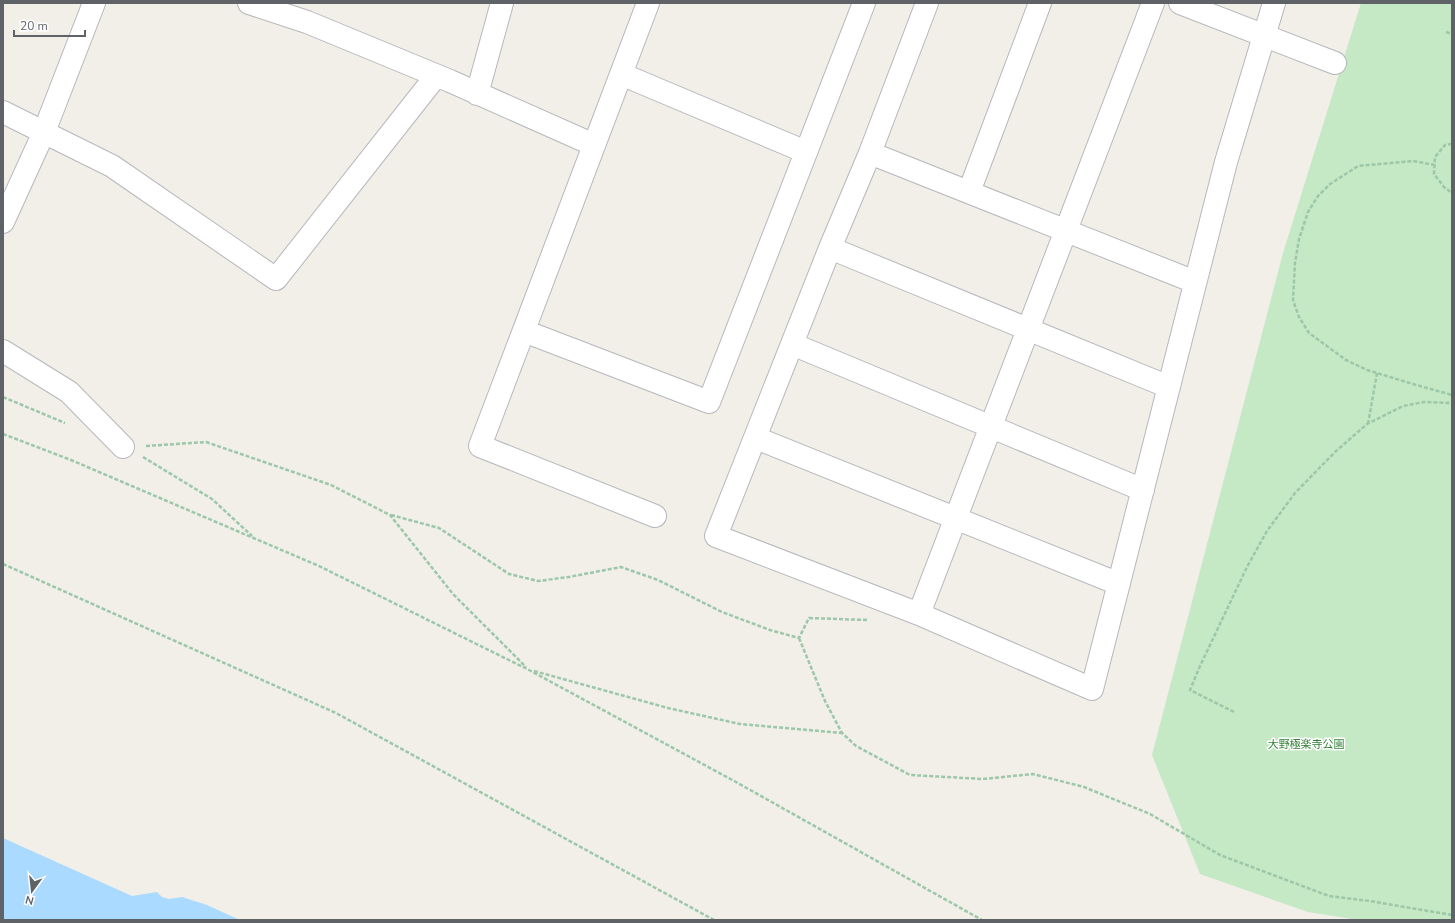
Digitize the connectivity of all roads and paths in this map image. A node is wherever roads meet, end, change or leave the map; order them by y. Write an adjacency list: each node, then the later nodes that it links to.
1 (94, 3): 19 (street)
2 (249, 3): 16 (street)
3 (502, 3): 17 (street)
4 (648, 3): 15 (street)
5 (864, 3): 22 (street)
6 (927, 3): 23 (street)
7 (1040, 3): 25 (street)
8 (1153, 3): 28 (street)
9 (1180, 3): 13 (street)
10 (1274, 3): 13 (street)
11 (1446, 32): 12 (path)
12 (1452, 34)
13 (1264, 36): 14 (street); 30 (street)
14 (1335, 63)
15 (621, 74): 21 (street); 22 (street)
16 (436, 76): 17 (street); 19 (street)
17 (477, 94): 21 (street)
18 (3, 112): 19 (street)
19 (44, 132): 27 (street)
20 (1452, 144): 24 (path)
21 (594, 145): 32 (street)
22 (806, 152): 32 (street)
23 (870, 153): 25 (street); 29 (street)
24 (1435, 165): 26 (path); 35 (path)
25 (969, 192): 28 (street)
26 (1452, 193)
27 (3, 222)
28 (1066, 231): 30 (street); 31 (street)
29 (830, 248): 31 (street); 33 (street)
30 (1196, 282): 36 (street)
31 (1028, 329): 36 (street); 40 (street)
32 (524, 331): 46 (street)
33 (792, 344): 40 (street); 42 (street)
34 (3, 351): 43 (street)
35 (1377, 373): 37 (path); 39 (path)
36 (1169, 387): 44 (street)
37 (1452, 395)
38 (1452, 403): 39 (path)
39 (1368, 424): 54 (path)
40 (991, 427): 44 (street); 47 (street)
41 (3, 434): 53 (path)
42 (756, 438): 47 (street); 50 (street)
43 (123, 447): 45 (path)
44 (1143, 490): 49 (street)
45 (390, 515): 52 (path); 53 (path)
46 (655, 516)
47 (956, 518): 49 (street); 50 (street)
48 (3, 564): 57 (path)
49 (1119, 584): 50 (street)
50 (919, 614)
51 (873, 620): 52 (path)
52 (799, 638): 55 (path)
53 (529, 670): 55 (path); 58 (path)
54 (1234, 712)
55 (842, 733): 56 (path)
56 (1452, 915)
57 (714, 920)
58 (982, 920)

